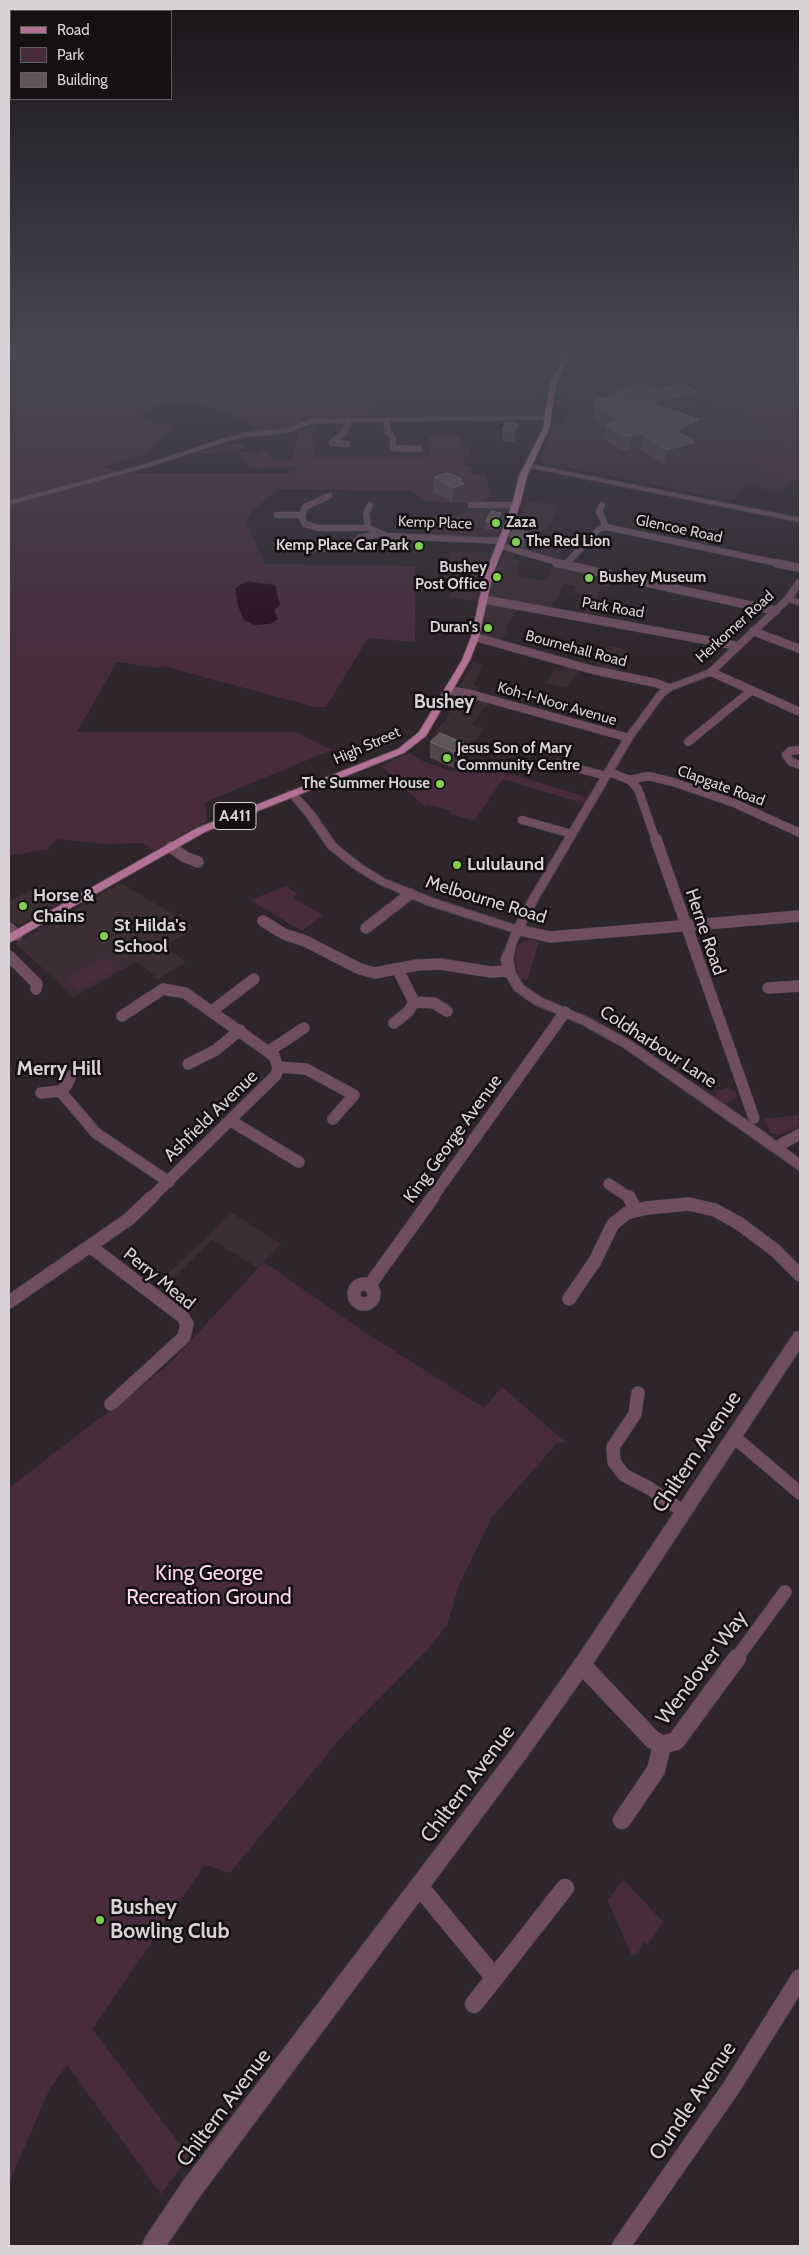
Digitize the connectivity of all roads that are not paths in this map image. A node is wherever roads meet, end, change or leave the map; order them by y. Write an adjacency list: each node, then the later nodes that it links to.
1 (177, 455): 5 (street)
2 (535, 455): 3 (main road, A411)
3 (529, 466): 8 (main road, High Street / A411); 12 (street)
4 (329, 496): 11 (street)
5 (9, 502)
6 (370, 505): 14 (street)
7 (470, 505): 8 (street)
8 (516, 505): 16 (main road, High Street / A411)
9 (602, 505): 13 (street)
10 (277, 515): 11 (street)
11 (302, 515): 14 (street, Kemp Place)
12 (800, 520)
13 (606, 527): 18 (street); 19 (street, Glencoe Road)
14 (368, 528): 15 (street, Kemp Place)
15 (379, 534): 16 (street, Kemp Place); 17 (street)
16 (502, 543): 18 (street, Kemp Place); 22 (main road, High Street / A411)
17 (289, 549)
18 (566, 564): 24 (street, Kemp Place)
19 (800, 568)
20 (800, 582): 21 (street, Herkomer Road)
21 (788, 598): 23 (street); 24 (street, Herkomer Road)
22 (482, 599): 26 (main road, High Street / A411); 27 (street, Park Road)
23 (800, 603)
24 (776, 611): 25 (street, Herkomer Road)
25 (753, 631): 27 (street, Herkomer Road); 28 (street)
26 (475, 637): 30 (street, Bournehall Road); 31 (main road, High Street / A411)
27 (738, 646): 29 (street, Herkomer Road)
28 (800, 649)
29 (711, 672): 30 (street, Herkomer Road); 32 (street)
30 (669, 688): 36 (street, Herkomer Road)
31 (448, 690): 36 (street, Koh-I-Noor Avenue); 43 (main road, High Street / A411)
32 (752, 690): 33 (street); 35 (street)
33 (800, 712)
34 (696, 721): 35 (street)
35 (706, 726): 37 (street)
36 (629, 738): 41 (street, Herkomer Road)
37 (688, 742)
38 (800, 750): 40 (street)
39 (558, 763): 41 (street)
40 (800, 765)
41 (608, 774): 42 (street); 46 (street, Herkomer Road)
42 (630, 780): 45 (street, Clapgate Road); 52 (street, Herne Road)
43 (292, 793): 47 (main road, High Street / A411); 49 (street, Melbourne Road)
44 (522, 820): 46 (street)
45 (800, 833)
46 (572, 834): 54 (street, Herkomer Road)
47 (171, 847): 48 (street); 55 (main road, High Street / A411)
48 (198, 862)
49 (410, 894): 53 (street); 54 (street, Melbourne Road)
50 (800, 916): 52 (street, Melbourne Road)
51 (263, 922): 57 (street)
52 (686, 926): 54 (street, Melbourne Road); 77 (street, Herne Road)
53 (366, 928)
54 (519, 930): 58 (street)
55 (12, 934)
56 (9, 956): 62 (street)
57 (398, 970): 58 (street); 63 (street)
58 (509, 971): 66 (street, Coldharbour Lane)
59 (254, 979): 64 (street)
60 (800, 986): 61 (street)
61 (768, 988)
62 (36, 989)
63 (414, 1002): 65 (street); 68 (street)
64 (212, 1011): 67 (street, Ashfield Avenue); 70 (street, Ashfield Avenue)
65 (448, 1011)
66 (565, 1012): 81 (street, Coldharbour Lane); 89 (street, King George Avenue)
67 (122, 1016)
68 (394, 1023)
69 (304, 1028): 71 (street)
70 (240, 1030): 71 (street, Ashfield Avenue); 72 (street)
71 (269, 1052): 73 (street, Ashfield Avenue)
72 (188, 1064)
73 (278, 1067): 78 (street); 79 (street, Ashfield Avenue)
74 (71, 1076): 75 (street)
75 (60, 1090): 76 (street); 84 (street)
76 (41, 1093)
77 (754, 1118)
78 (333, 1119)
79 (231, 1120): 82 (street); 84 (street, Ashfield Avenue)
80 (800, 1134): 81 (street)
81 (776, 1147): 83 (street, Coldharbour Lane)
82 (299, 1162)
83 (800, 1166)
84 (169, 1182): 87 (street, Ashfield Avenue)
85 (609, 1184): 86 (street)
86 (636, 1210): 88 (street); 90 (street)
87 (90, 1247): 91 (street, Ashfield Avenue); 94 (street, Perry Mead)
88 (800, 1275)
89 (369, 1286)
90 (569, 1299)
91 (9, 1302)
92 (800, 1337): 95 (street, Chiltern Avenue)
93 (638, 1393): 97 (street)
94 (111, 1404)
95 (734, 1437): 96 (street); 97 (street, Chiltern Avenue)
96 (800, 1493)
97 (684, 1512): 99 (street, Chiltern Avenue)
98 (785, 1592): 100 (street, Wendover Way)
99 (582, 1665): 100 (street, Wendover Way); 102 (street, Chiltern Avenue)
100 (662, 1745): 101 (street)
101 (622, 1820)
102 (419, 1886): 104 (street); 107 (street, Chiltern Avenue)
103 (566, 1888): 104 (street)
104 (494, 1977): 106 (street)
105 (800, 1978): 108 (street, Oundle Avenue)
106 (474, 2004)
107 (154, 2246)
108 (621, 2246)

